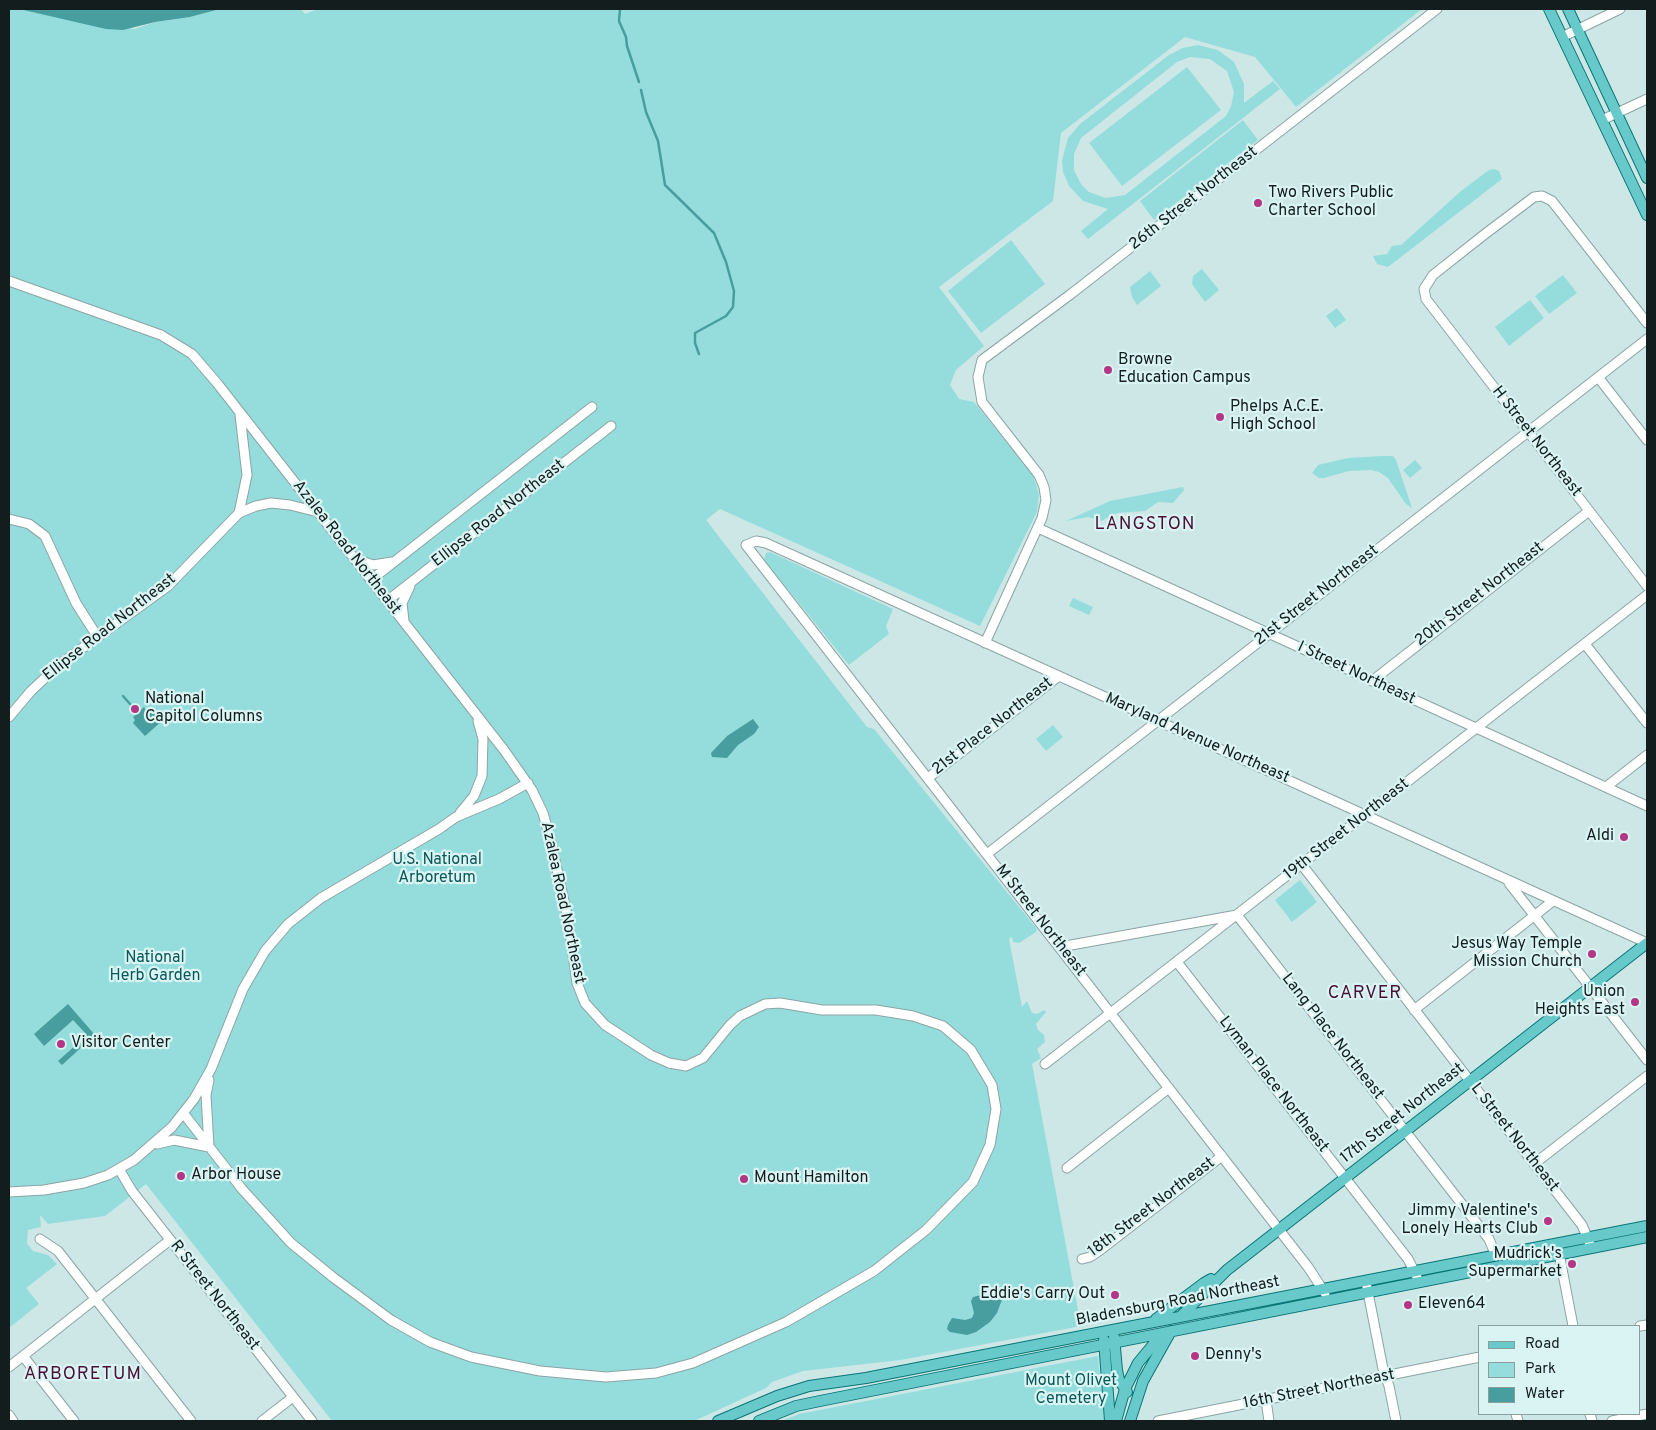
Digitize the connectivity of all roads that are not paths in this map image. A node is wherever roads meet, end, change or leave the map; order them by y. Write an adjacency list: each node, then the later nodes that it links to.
1 (1437, 9): 25 (street, 26th Street Northeast)
2 (1549, 9): 6 (main road)
3 (1568, 9): 5 (main road)
4 (1620, 9): 5 (street)
5 (1577, 29): 6 (street); 8 (main road)
6 (1562, 37): 9 (main road)
7 (1647, 98): 8 (street)
8 (1617, 113): 9 (street); 10 (main road)
9 (1602, 120): 11 (main road)
10 (1647, 178)
11 (1647, 215)
12 (9, 281): 17 (street, Azalea Road Northeast)
13 (1647, 323): 19 (street, H Street Northeast)
14 (1647, 339): 15 (street, 21st Street Northeast)
15 (1598, 377): 19 (street, 21st Street Northeast); 20 (street)
16 (592, 407): 28 (street)
17 (240, 412): 22 (street, Azalea Road Northeast); 23 (street)
18 (611, 426): 30 (street, Ellipse Road Northeast)
19 (1528, 432): 21 (street, H Street Northeast); 35 (street, 21st Street Northeast)
20 (1647, 440)
21 (1589, 511): 31 (street, H Street Northeast); 40 (street, 20th Street Northeast)
22 (318, 512): 23 (street, Ellipse Road Northeast); 27 (street, Azalea Road Northeast)
23 (239, 513): 36 (street, Ellipse Road Northeast)
24 (9, 519): 36 (street)
25 (1038, 528): 35 (street, I Street Northeast); 37 (street)
26 (746, 545): 37 (street, Maryland Avenue Northeast); 47 (street, M Street Northeast)
27 (353, 557): 28 (street); 29 (street, Azalea Road Northeast)
28 (396, 559): 29 (street)
29 (371, 580): 33 (street, Azalea Road Northeast)
30 (412, 582): 33 (street, Ellipse Road Northeast); 34 (street)
31 (1647, 586)
32 (1647, 595): 38 (street, 19th Street Northeast)
33 (387, 601): 34 (street, Azalea Road Northeast)
34 (404, 623): 41 (street, Azalea Road Northeast)
35 (1269, 634): 40 (street, I Street Northeast); 43 (street, 21st Street Northeast)
36 (97, 636): 42 (street, Ellipse Road Northeast)
37 (985, 643): 39 (street, Maryland Avenue Northeast)
38 (1585, 644): 44 (street); 45 (street, 19th Street Northeast)
39 (1059, 676): 43 (street, Maryland Avenue Northeast); 47 (street, 21st Place Northeast)
40 (1372, 681): 45 (street, I Street Northeast)
41 (475, 714): 48 (street, Azalea Road Northeast); 51 (street, Azalea Road Northeast)
42 (9, 717)
43 (1157, 721): 52 (street, Maryland Avenue Northeast); 53 (street, 21st Street Northeast)
44 (1647, 722)
45 (1476, 728): 49 (street, I Street Northeast); 52 (street, 19th Street Northeast)
46 (1647, 755): 49 (street)
47 (928, 778): 53 (street, M Street Northeast)
48 (528, 783): 51 (street); 74 (street, Azalea Road Northeast)
49 (1606, 787): 50 (street, I Street Northeast)
50 (1647, 806)
51 (456, 816): 67 (street)
52 (1365, 816): 54 (street, 19th Street Northeast); 55 (street, Maryland Avenue Northeast)
53 (987, 854): 60 (street, M Street Northeast)
54 (1302, 865): 58 (street, 19th Street Northeast); 63 (street, L Street Northeast)
55 (1508, 881): 56 (street, Maryland Avenue Northeast); 57 (street)
56 (1552, 901): 57 (street); 59 (street, Maryland Avenue Northeast)
57 (1534, 915): 62 (street); 63 (street)
58 (1237, 916): 60 (street); 61 (street, 19th Street Northeast); 72 (street, Lang Place Northeast)
59 (1647, 943): 62 (main road, 17th Street Northeast)
60 (1060, 947): 64 (street, M Street Northeast)
61 (1176, 962): 64 (street, 19th Street Northeast); 79 (street, Lyman Place Northeast)
62 (1591, 987): 65 (street); 69 (main road, 17th Street Northeast)
63 (1414, 1010): 69 (street, L Street Northeast)
64 (1111, 1013): 66 (street, 19th Street Northeast); 70 (street, M Street Northeast)
65 (1647, 1060)
66 (1045, 1064)
67 (211, 1069): 71 (street); 74 (street)
68 (1647, 1076): 76 (street)
69 (1470, 1081): 72 (main road, 17th Street Northeast); 76 (street, L Street Northeast)
70 (1169, 1088): 75 (street, M Street Northeast); 77 (street)
71 (184, 1114): 73 (street); 74 (street, Azalea Road Northeast)
72 (1405, 1132): 79 (main road, 17th Street Northeast); 88 (street, Lang Place Northeast)
73 (150, 1147): 74 (street); 78 (street)
74 (210, 1147)
75 (1222, 1156): 82 (street, M Street Northeast); 89 (street, 18th Street Northeast)
76 (1534, 1164): 86 (street, L Street Northeast)
77 (1067, 1168)
78 (119, 1169): 80 (street); 85 (street, R Street Northeast)
79 (1345, 1178): 82 (main road, 17th Street Northeast); 91 (street, Lyman Place Northeast)
80 (9, 1192)
81 (1647, 1226): 86 (main road, Bladensburg Road Northeast)
82 (1279, 1229): 90 (main road, 17th Street Northeast); 93 (street, M Street Northeast)
83 (1647, 1237): 86 (main road, Bladensburg Road Northeast)
84 (40, 1239): 94 (street)
85 (170, 1240): 94 (street); 111 (street, R Street Northeast)
86 (1590, 1244): 87 (main road, Bladensburg Road Northeast)
87 (1558, 1250): 88 (main road, Bladensburg Road Northeast); 91 (main road, Bladensburg Road Northeast); 97 (street)
88 (1496, 1256): 91 (main road, Bladensburg Road Northeast)
89 (1082, 1259)
90 (1220, 1276): 95 (main road, 17th Street Northeast); 96 (main road)
91 (1417, 1277): 92 (main road, Bladensburg Road Northeast)
92 (1367, 1288): 93 (main road, Bladensburg Road Northeast); 109 (street)
93 (1325, 1296): 95 (main road, Bladensburg Road Northeast); 100 (main road, Bladensburg Road Northeast)
94 (95, 1299): 103 (street); 118 (street)
95 (1182, 1316): 96 (main road, Bladensburg Road Northeast); 100 (main road, 17th Street Northeast)
96 (1154, 1321): 98 (main road, Bladensburg Road Northeast)
97 (1573, 1325)
98 (1113, 1330): 99 (main road, Bladensburg Road Northeast); 101 (main road)
99 (1102, 1332): 101 (main road); 102 (main road, Bladensburg Road Northeast)
100 (1165, 1334): 101 (main road, Bladensburg Road Northeast); 110 (main road); 113 (main road)
101 (1110, 1344): 106 (main road, Bladensburg Road Northeast); 110 (main road); 123 (main road)
102 (1002, 1351): 104 (main road, Bladensburg Road Northeast); 106 (main road)
103 (23, 1356): 107 (street); 117 (street)
104 (968, 1358): 108 (main road); 121 (main road, Bladensburg Road Northeast)
105 (1478, 1358): 109 (street, 16th Street Northeast)
106 (1004, 1364): 108 (main road, Bladensburg Road Northeast)
107 (9, 1367)
108 (970, 1371): 122 (main road, Bladensburg Road Northeast)
109 (1386, 1377): 112 (street, 16th Street Northeast); 128 (street)
110 (1125, 1390): 113 (main road); 124 (main road)
111 (293, 1397): 119 (street); 120 (street, R Street Northeast)
112 (1266, 1400): 126 (street, 16th Street Northeast); 127 (street)
113 (1136, 1402): 125 (main road)
114 (1647, 1414): 129 (street)
115 (9, 1415): 116 (street)
116 (13, 1421)
117 (74, 1421)
118 (191, 1421)
119 (262, 1421)
120 (312, 1421)
121 (718, 1421)
122 (759, 1421)
123 (1110, 1421)
124 (1116, 1421)
125 (1130, 1421)
126 (1158, 1421)
127 (1269, 1421)
128 (1396, 1421)
129 (1612, 1421)

